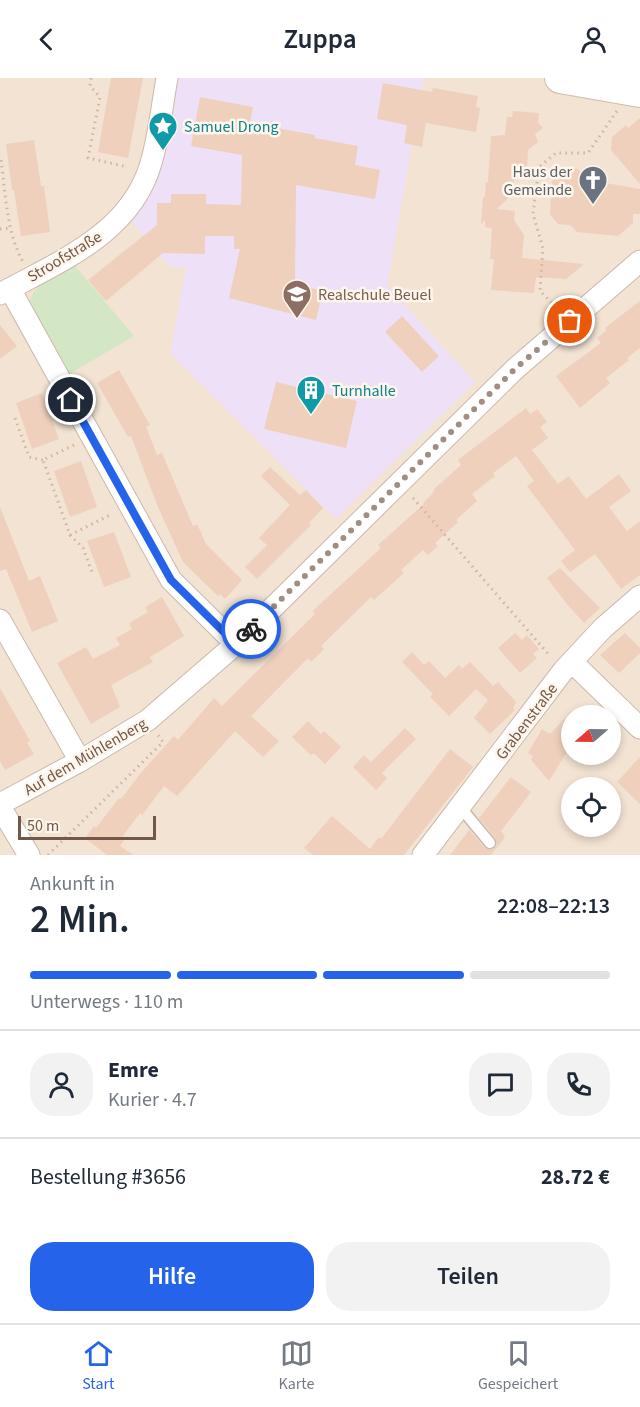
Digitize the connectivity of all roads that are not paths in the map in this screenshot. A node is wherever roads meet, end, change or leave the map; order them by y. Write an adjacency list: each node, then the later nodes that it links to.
1 (167, 78): 5 (street, Stroofstraße)
2 (561, 78): 3 (street)
3 (631, 90)
4 (640, 261): 8 (street, Auf dem Mühlenberg)
5 (5, 291): 8 (street)
6 (640, 596): 9 (street, Grabenstraße)
7 (0, 620): 11 (street)
8 (236, 644): 11 (street, Auf dem Mühlenberg)
9 (568, 666): 10 (street); 13 (street, Grabenstraße)
10 (640, 728)
11 (80, 761): 12 (street, Auf dem Mühlenberg)
12 (0, 806): 15 (street)
13 (461, 807): 14 (lane); 16 (street, Grabenstraße)
14 (490, 843)
15 (29, 855)
16 (423, 855)

